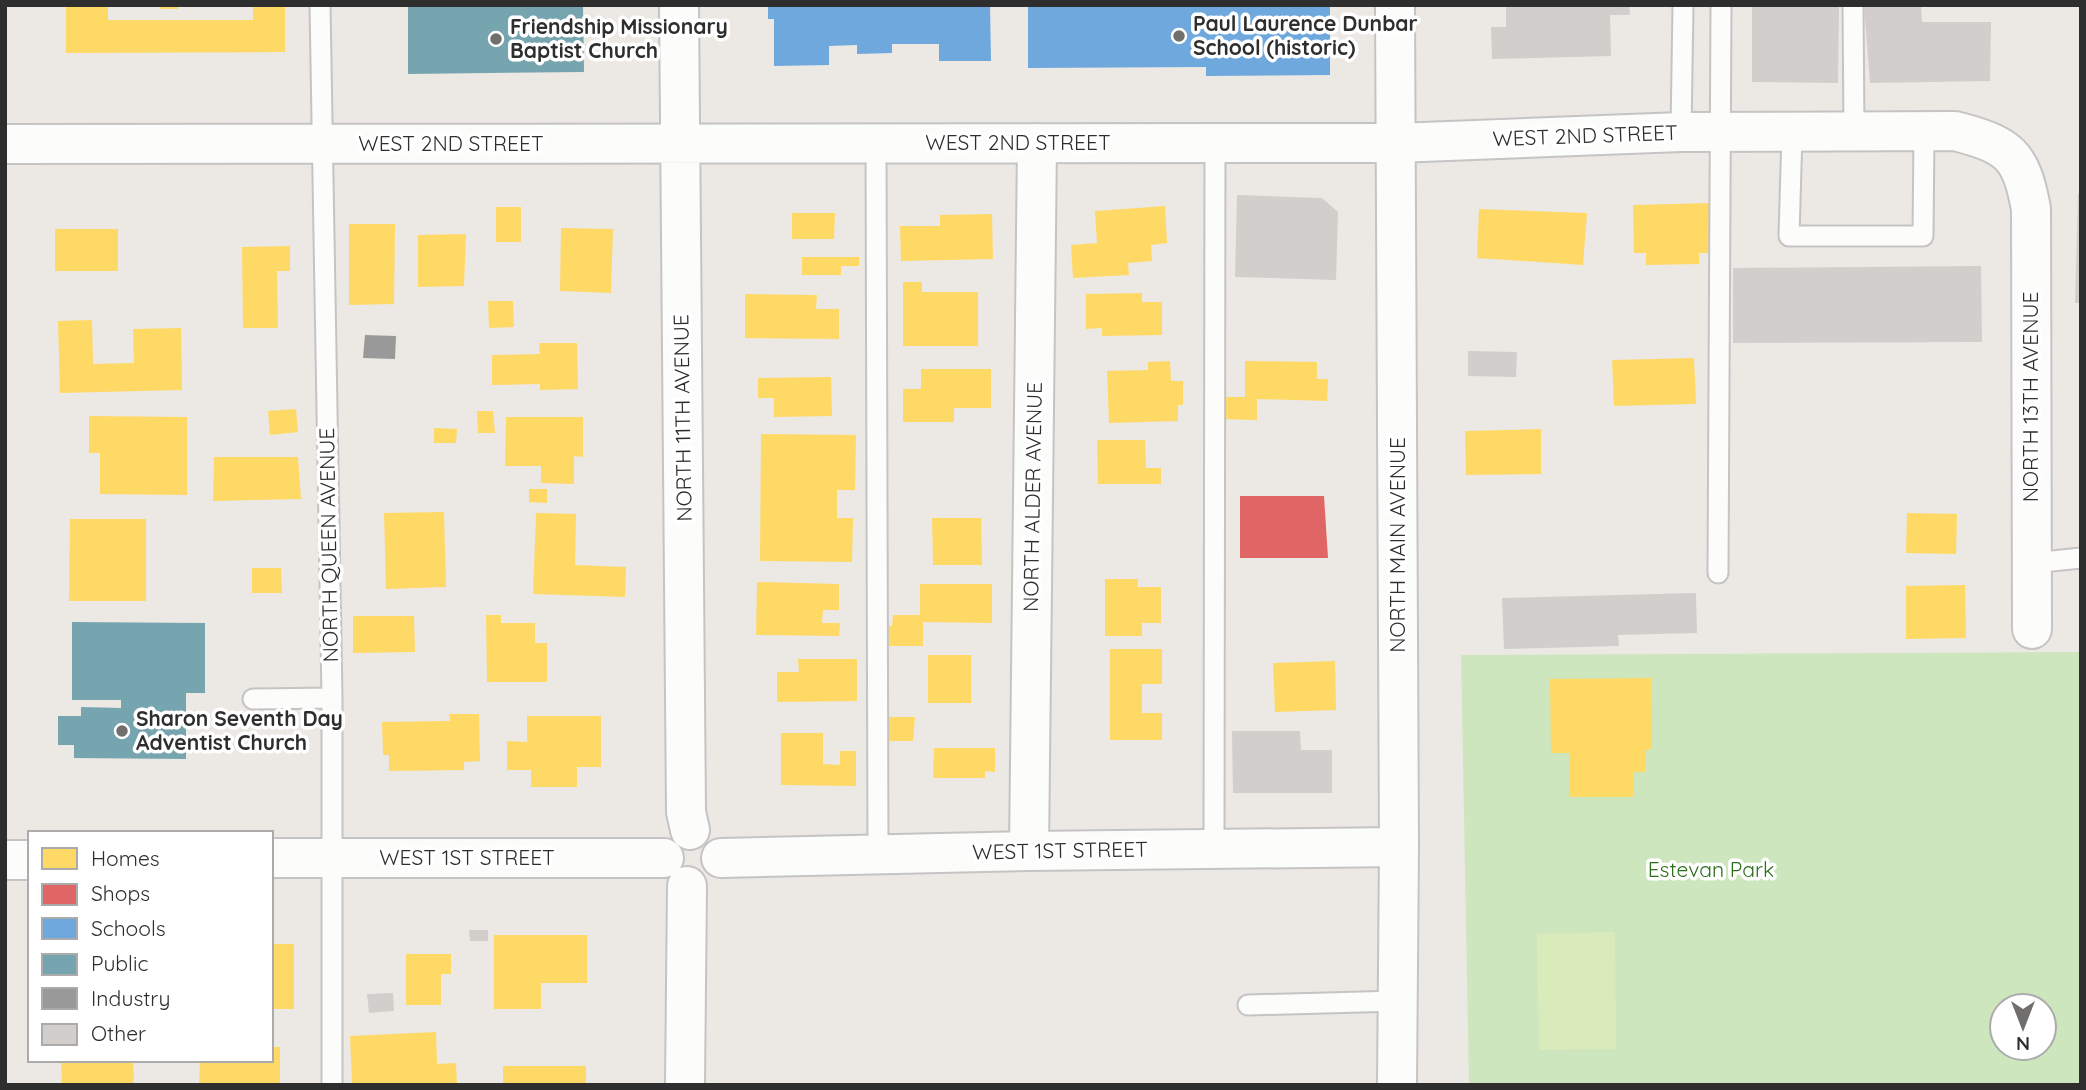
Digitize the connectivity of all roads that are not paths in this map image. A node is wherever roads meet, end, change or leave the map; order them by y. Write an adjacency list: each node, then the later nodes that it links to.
1 (320, 5): 17 (lane, NORTH QUEEN AVENUE)
2 (679, 5): 18 (street, NORTH 11TH AVENUE)
3 (1395, 5): 15 (street, NORTH MAIN AVENUE)
4 (1683, 5): 7 (lane)
5 (1720, 5): 10 (lane)
6 (1853, 5): 8 (lane)
7 (1681, 132): 10 (street, WEST 2ND STREET); 15 (street, WEST 2ND STREET)
8 (1854, 132): 9 (street, WEST 2ND STREET); 11 (street, WEST 2ND STREET)
9 (1924, 132): 11 (lane); 19 (street, WEST 2ND STREET)
10 (1720, 133): 11 (street, WEST 2ND STREET); 22 (lane)
11 (1792, 133)
12 (876, 143): 13 (street, WEST 2ND STREET); 18 (street, WEST 2ND STREET); 30 (lane)
13 (1037, 143): 14 (street, WEST 2ND STREET); 29 (street, NORTH ALDER AVENUE)
14 (1215, 143): 15 (street, WEST 2ND STREET); 28 (lane)
15 (1396, 143): 27 (street, NORTH MAIN AVENUE)
16 (5, 144): 17 (street, WEST 2ND STREET)
17 (322, 144): 18 (street, WEST 2ND STREET); 24 (lane, NORTH QUEEN AVENUE)
18 (680, 144): 26 (street, NORTH 11TH AVENUE)
19 (2020, 167): 21 (street, NORTH 13TH AVENUE)
20 (2081, 558): 21 (lane)
21 (2032, 563): 23 (street, NORTH 13TH AVENUE)
22 (1718, 573)
23 (2032, 629)
24 (332, 698): 25 (lane); 32 (lane, NORTH QUEEN AVENUE)
25 (253, 699)
26 (690, 830): 33 (street); 36 (street)
27 (1399, 847): 28 (street, WEST 1ST STREET); 37 (street, NORTH MAIN AVENUE)
28 (1214, 849): 29 (street, WEST 1ST STREET)
29 (1029, 851): 30 (street, WEST 1ST STREET)
30 (878, 855): 33 (street, WEST 1ST STREET)
31 (273, 858): 32 (street, WEST 1ST STREET)
32 (332, 858): 36 (street, WEST 1ST STREET); 39 (lane, NORTH QUEEN AVENUE)
33 (721, 858): 36 (street)
34 (5, 860): 35 (street)
35 (28, 860)
36 (675, 872): 40 (street)
37 (1398, 1001): 38 (lane); 41 (street, NORTH MAIN AVENUE)
38 (1248, 1005)
39 (332, 1085)
40 (685, 1085)
41 (1398, 1085)

